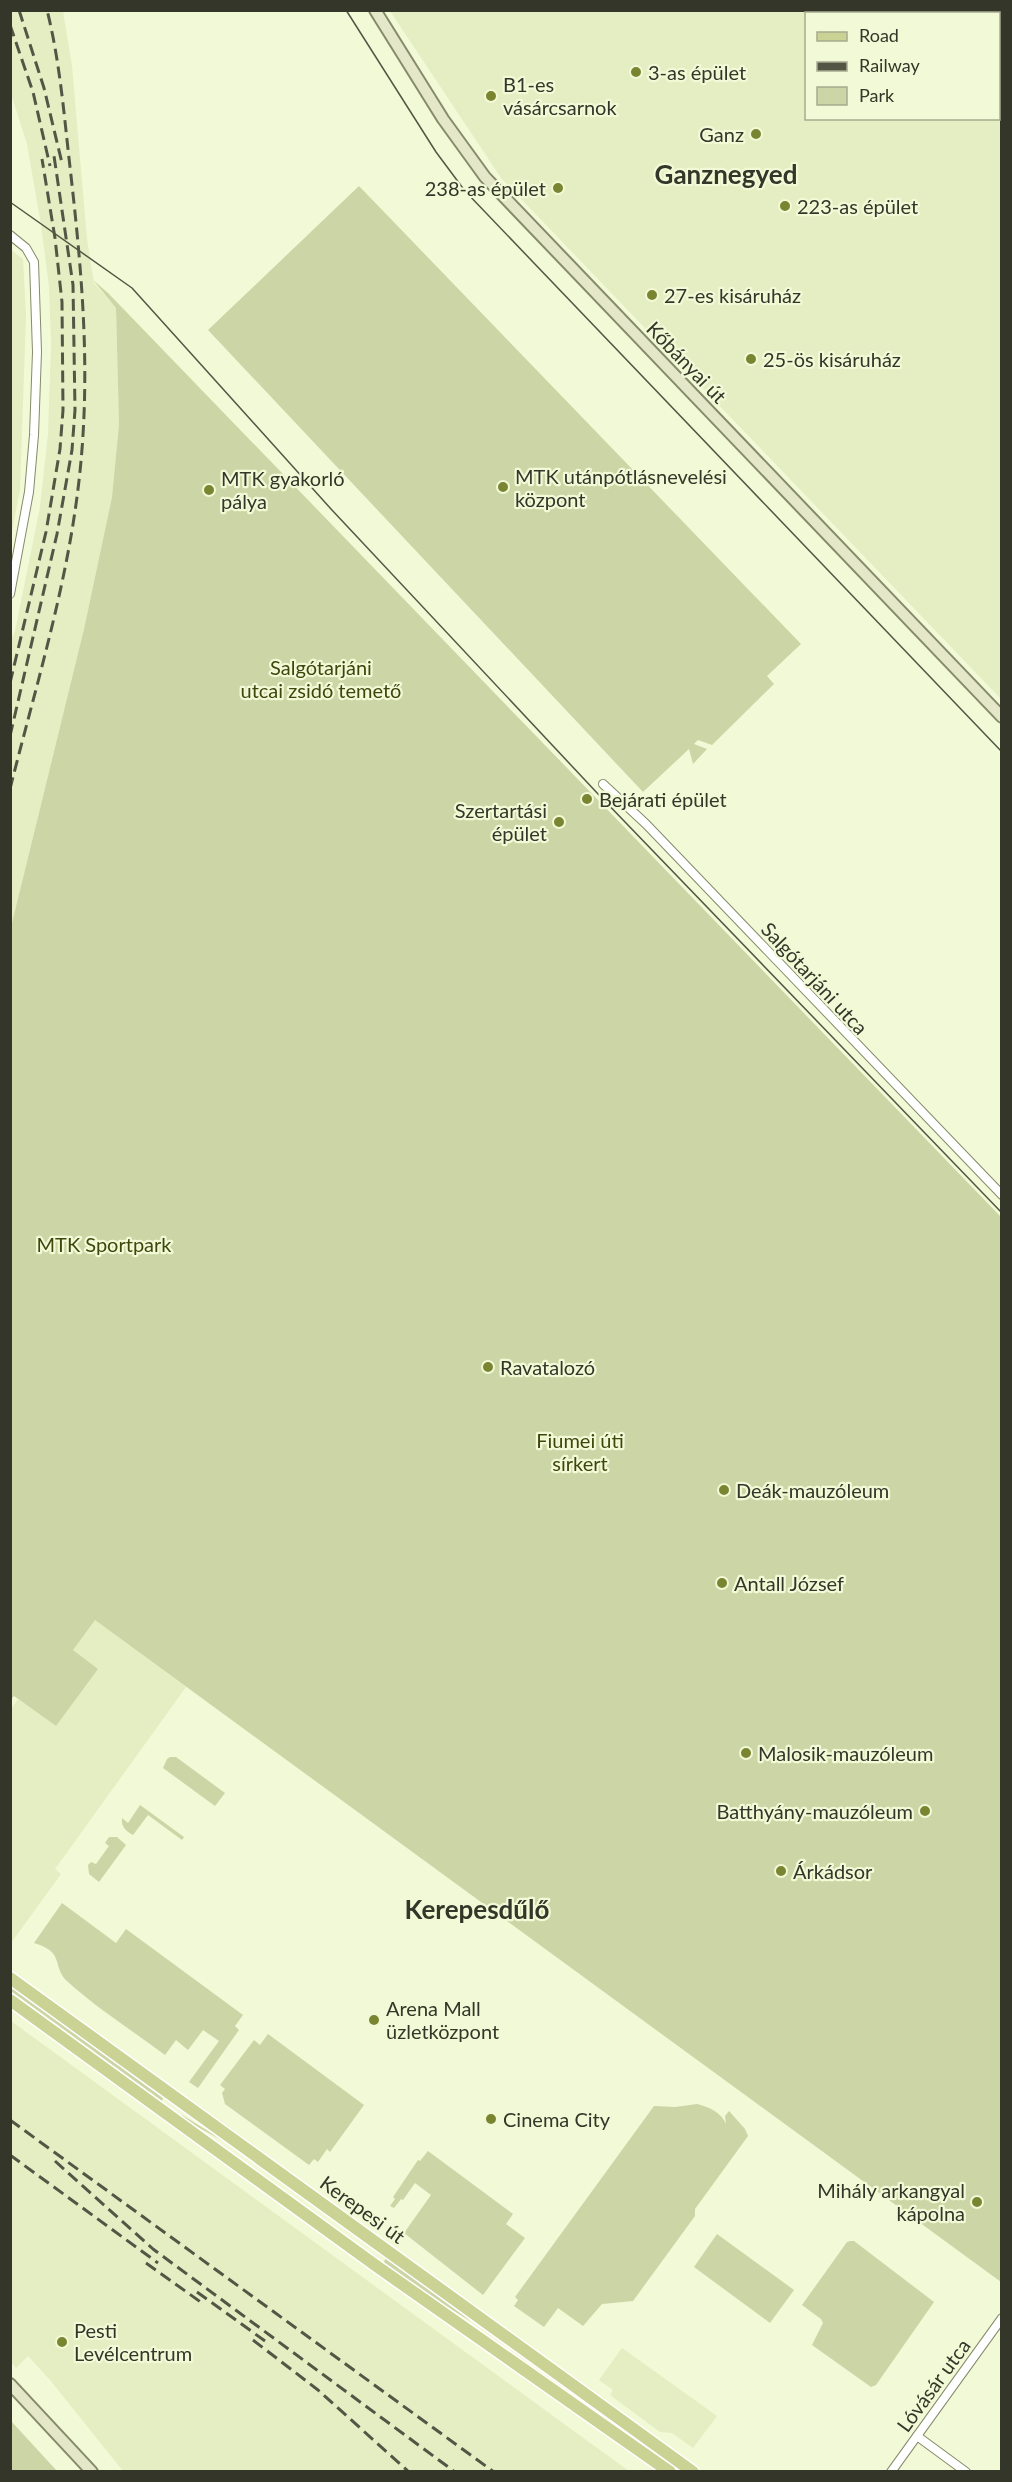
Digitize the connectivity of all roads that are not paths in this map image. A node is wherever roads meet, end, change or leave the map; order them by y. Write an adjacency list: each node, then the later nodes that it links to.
1 (375, 10): 4 (main road, Kőbányai út)
2 (10, 235): 3 (street)
3 (10, 594)
4 (1002, 717)
5 (603, 784): 6 (street, Salgótarjáni utca)
6 (1002, 1195)
7 (10, 1978): 14 (main road, Kerepesi út)
8 (10, 2000): 13 (main road, Kerepesi út)
9 (1002, 2318): 11 (street, Lóvásár utca)
10 (10, 2384): 12 (main road)
11 (917, 2436): 15 (street, Lóvásár utca); 16 (street)
12 (92, 2470)
13 (670, 2472)
14 (693, 2472)
15 (891, 2472)
16 (966, 2472)

